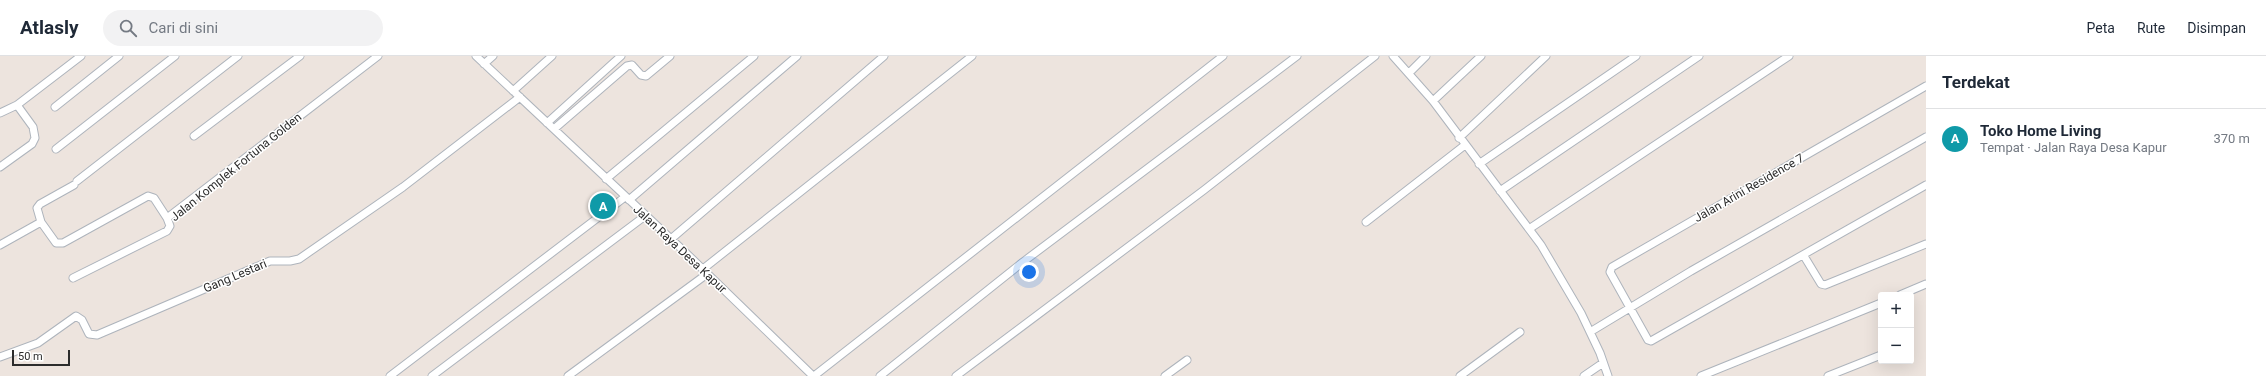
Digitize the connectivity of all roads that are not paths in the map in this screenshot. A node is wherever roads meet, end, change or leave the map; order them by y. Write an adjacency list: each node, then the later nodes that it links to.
1 (81, 56): 32 (street)
2 (119, 56): 33 (street)
3 (175, 56): 41 (street)
4 (238, 56): 50 (street)
5 (300, 56): 37 (street)
6 (378, 56): 49 (street, Jalan Komplek Fortuna Golden)
7 (476, 56): 26 (street, Jalan Raya Desa Kapur)
8 (493, 56): 26 (street)
9 (552, 56): 29 (street)
10 (621, 56): 35 (street)
11 (670, 56): 36 (street)
12 (754, 56): 44 (street)
13 (797, 56): 47 (street)
14 (884, 56): 53 (street)
15 (972, 56): 57 (street)
16 (1223, 56): 72 (street)
17 (1297, 56): 73 (street)
18 (1375, 56): 74 (street)
19 (1392, 56): 27 (street)
20 (1426, 56): 27 (street)
21 (1481, 56): 31 (street)
22 (1546, 56): 39 (street)
23 (1636, 56): 42 (street)
24 (1699, 56): 46 (street)
25 (1788, 56): 52 (street)
26 (484, 64): 29 (street, Jalan Raya Desa Kapur)
27 (1409, 73): 31 (street)
28 (1926, 86): 62 (street, Jalan Arini Residence 7)
29 (513, 91): 30 (street, Jalan Raya Desa Kapur)
30 (520, 98): 35 (street, Jalan Raya Desa Kapur); 66 (street, Gang Lestari)
31 (1433, 101): 39 (street)
32 (17, 105): 34 (street); 43 (street)
33 (55, 107)
34 (0, 113)
35 (547, 123): 36 (street, Jalan Raya Desa Kapur)
36 (554, 129): 44 (street, Jalan Raya Desa Kapur)
37 (194, 136)
38 (1926, 137): 62 (street)
39 (1459, 138): 40 (street)
40 (1465, 145): 42 (street); 51 (street)
41 (56, 149)
42 (1479, 164): 46 (street)
43 (0, 168)
44 (606, 179): 47 (street, Jalan Raya Desa Kapur)
45 (1926, 185): 56 (street, Jalan Arini Residence 7)
46 (1500, 192): 52 (street)
47 (627, 199): 48 (street, Jalan Raya Desa Kapur); 69 (street)
48 (645, 216): 53 (street, Jalan Raya Desa Kapur); 70 (street)
49 (167, 218): 50 (street); 58 (street, Jalan Komplek Fortuna Golden)
50 (41, 222): 55 (street)
51 (1366, 222)
52 (1528, 228): 64 (street)
53 (671, 239): 57 (street, Jalan Raya Desa Kapur)
54 (1926, 244): 56 (street)
55 (0, 245)
56 (1804, 256): 62 (street, Jalan Arini Residence 7)
57 (705, 272): 71 (street); 72 (street, Jalan Raya Desa Kapur)
58 (73, 278)
59 (1926, 284): 60 (street)
60 (1907, 292)
61 (1878, 304): 79 (street)
62 (1630, 306): 64 (street)
63 (1520, 332): 76 (street)
64 (1590, 332): 68 (street)
65 (1878, 356): 80 (street)
66 (0, 357)
67 (1187, 360): 75 (street)
68 (1603, 363): 77 (street); 78 (street)
69 (390, 376)
70 (432, 376)
71 (568, 376)
72 (813, 376)
73 (880, 376)
74 (956, 376)
75 (1165, 376)
76 (1460, 376)
77 (1584, 376)
78 (1608, 376)
79 (1701, 376)
80 (1828, 376)

